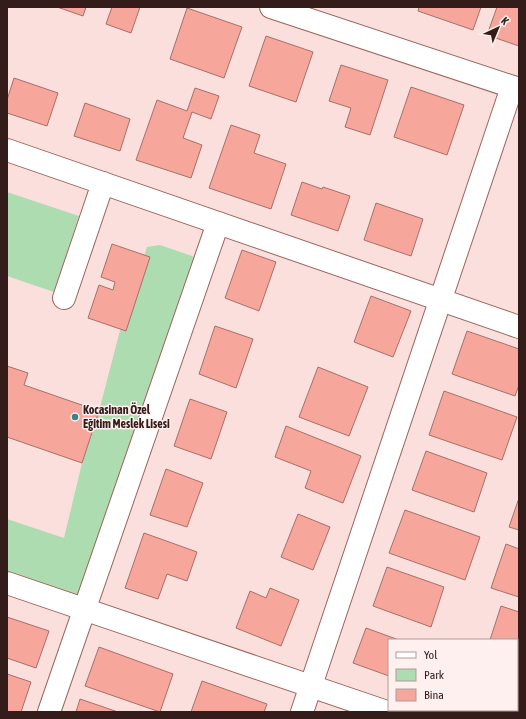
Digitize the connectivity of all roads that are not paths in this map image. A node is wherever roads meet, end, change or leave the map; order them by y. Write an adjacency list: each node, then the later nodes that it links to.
1 (271, 7): 2 (street)
2 (516, 88): 7 (street)
3 (7, 150): 4 (street)
4 (103, 184): 5 (street); 6 (street)
5 (218, 223): 7 (street); 10 (street)
6 (64, 298)
7 (441, 300): 8 (street); 11 (street)
8 (519, 327)
9 (7, 583): 10 (street)
10 (84, 609): 11 (street); 12 (street)
11 (311, 686): 13 (street); 14 (street)
12 (49, 712)
13 (302, 712)
14 (386, 712)

